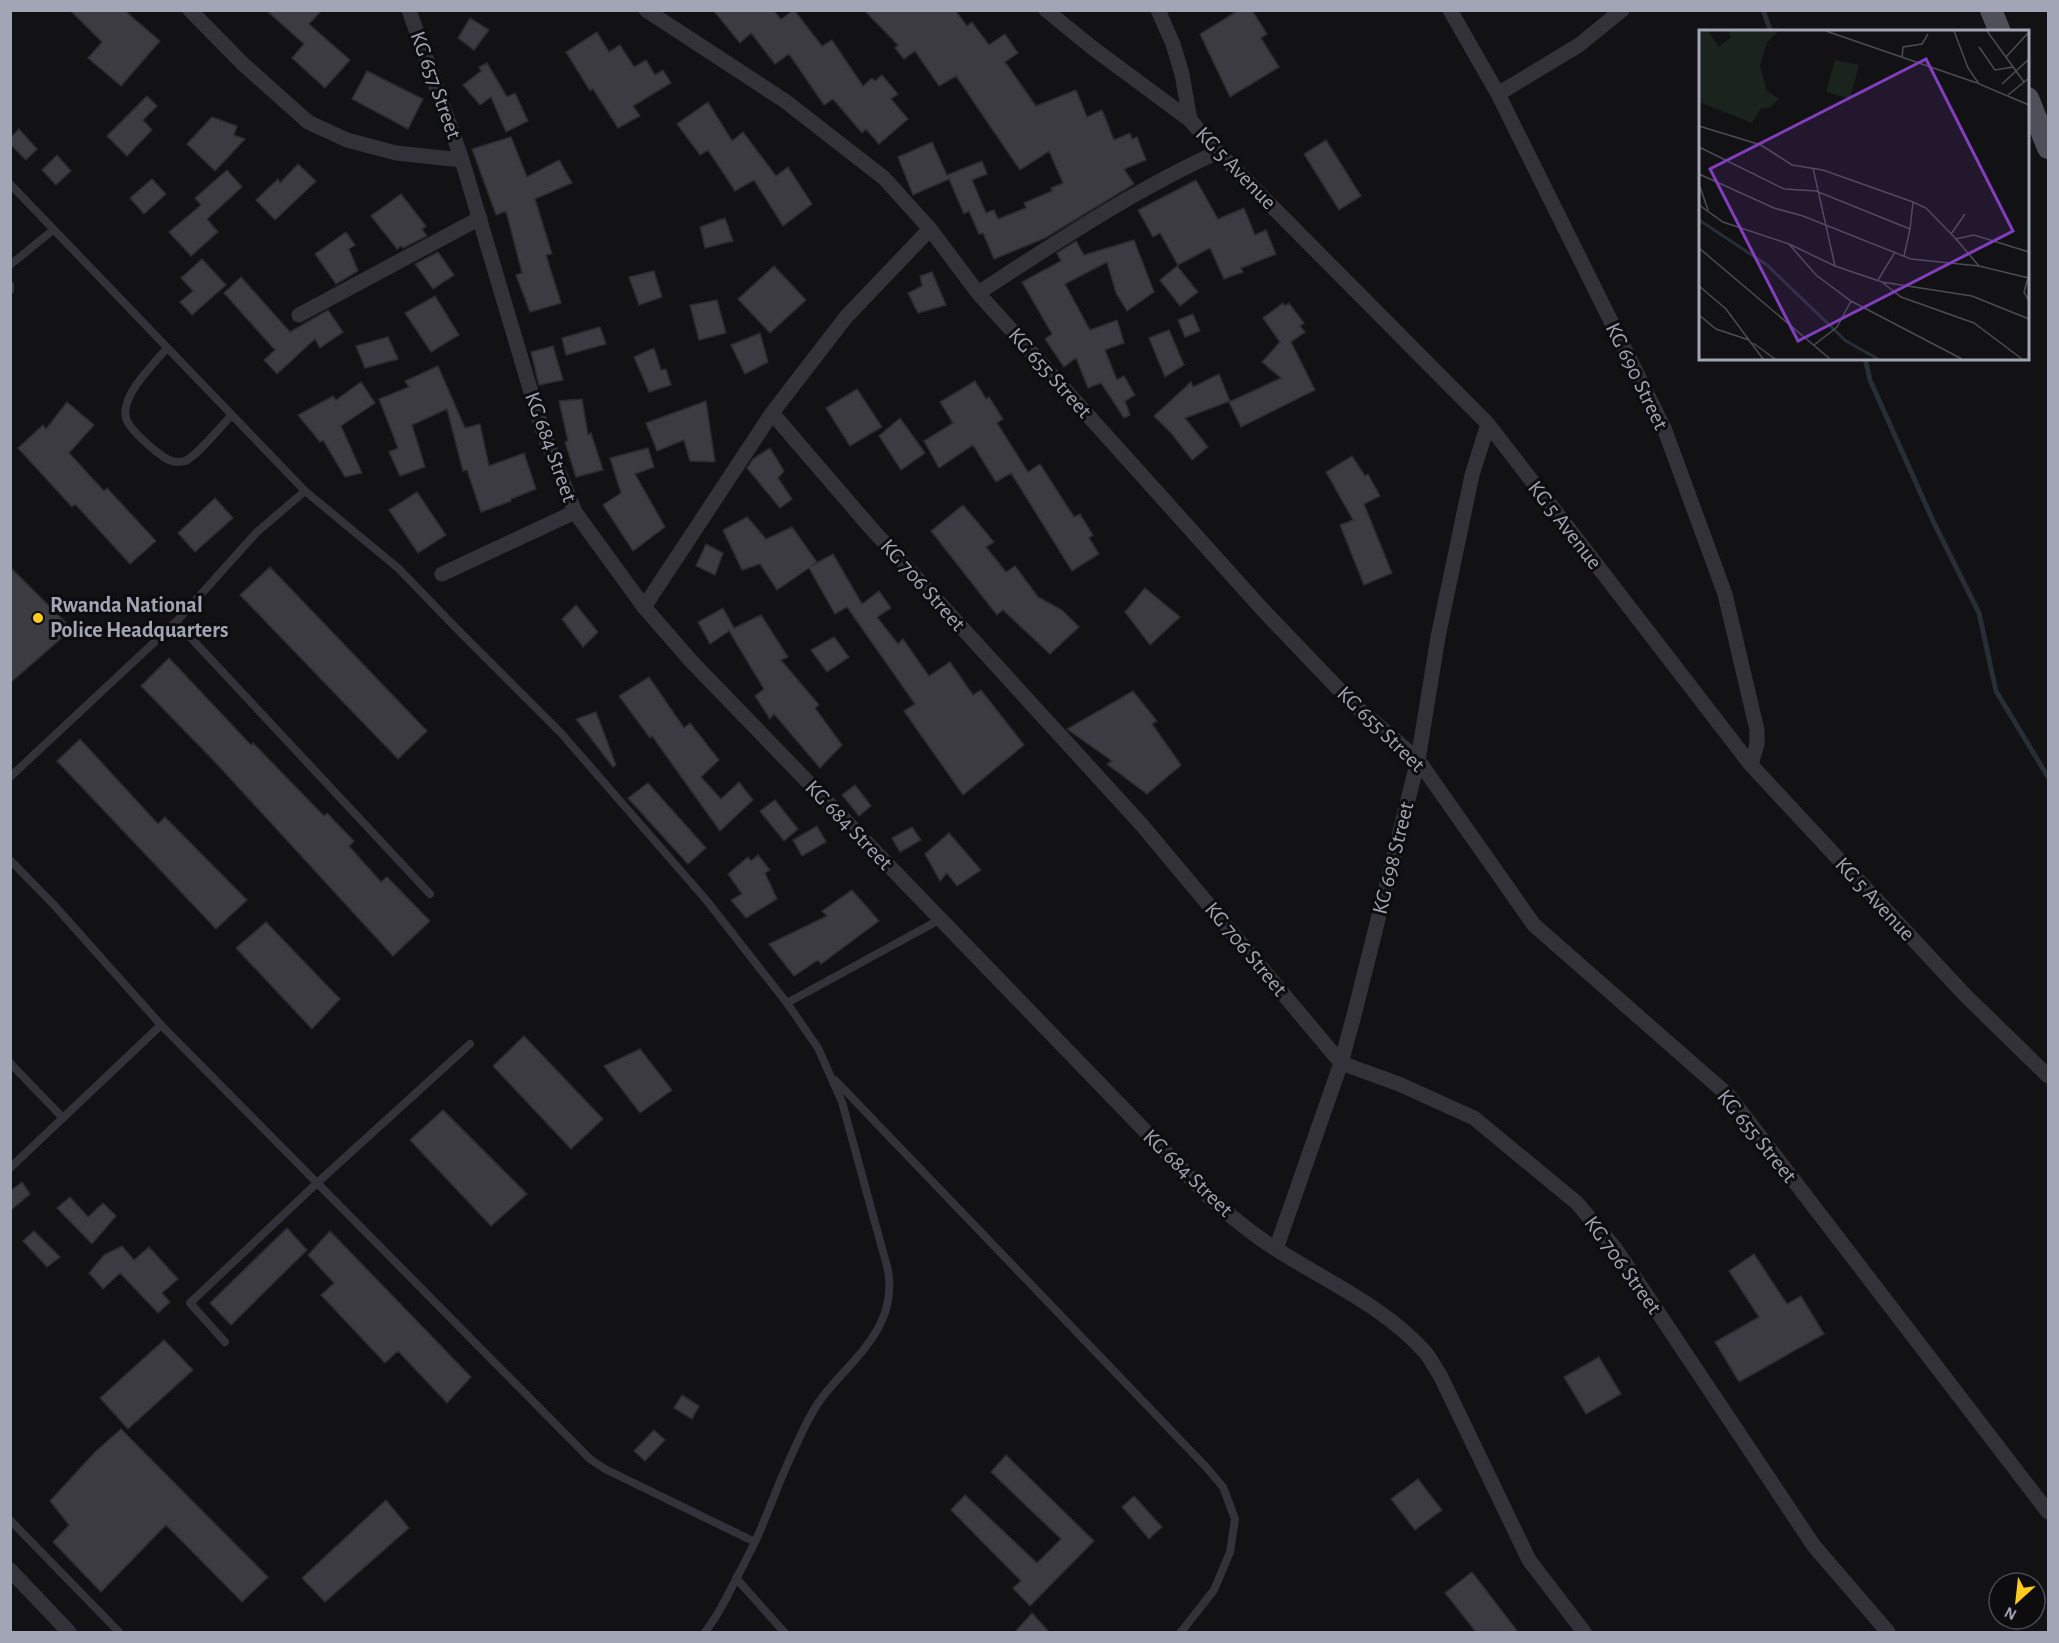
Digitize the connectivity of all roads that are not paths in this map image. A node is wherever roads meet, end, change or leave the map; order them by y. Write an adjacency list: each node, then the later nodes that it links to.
1 (190, 10): 15 (street)
2 (409, 10): 15 (street, KG 657 Street)
3 (646, 10): 18 (street, KG 655 Street)
4 (1046, 10): 12 (street, KG 5 Avenue)
5 (1158, 10): 12 (street)
6 (1449, 10): 10 (street, KG 690 Street)
7 (1622, 10): 10 (street)
8 (1991, 10): 9 (main road)
9 (1999, 30)
10 (1498, 94): 35 (street, KG 690 Street)
11 (2029, 100): 13 (main road)
12 (1190, 120): 14 (street, KG 5 Avenue)
13 (2049, 148)
14 (1218, 152): 23 (street); 28 (street, KG 5 Avenue)
15 (462, 160): 17 (street, KG 684 Street)
16 (10, 184): 19 (lane)
17 (480, 218): 24 (street); 30 (street, KG 684 Street)
18 (930, 229): 23 (street, KG 655 Street); 26 (street)
19 (53, 230): 20 (lane); 25 (lane)
20 (10, 265)
21 (10, 285): 22 (lane)
22 (10, 290)
23 (978, 293): 34 (street, KG 655 Street)
24 (299, 315)
25 (167, 348): 27 (lane); 27 (lane)
26 (772, 413): 32 (street); 44 (street, KG 706 Street)
27 (231, 416): 29 (lane)
28 (1488, 424): 34 (street, KG 698 Street); 35 (street, KG 5 Avenue)
29 (305, 491): 33 (lane); 40 (lane)
30 (575, 512): 31 (street); 32 (street, KG 684 Street)
31 (442, 574)
32 (644, 607): 39 (street, KG 684 Street)
33 (176, 622): 36 (lane); 38 (lane)
34 (1418, 760): 44 (street, KG 698 Street); 52 (street, KG 655 Street)
35 (1751, 765): 45 (street, KG 5 Avenue)
36 (10, 777)
37 (10, 860): 41 (lane)
38 (430, 894)
39 (939, 920): 40 (lane); 50 (street, KG 684 Street)
40 (788, 1003): 46 (lane)
41 (160, 1025): 47 (lane); 49 (lane)
42 (470, 1044): 49 (lane)
43 (10, 1063): 47 (lane)
44 (1341, 1063): 50 (street, KG 698 Street); 63 (street, KG 706 Street)
45 (2049, 1076)
46 (832, 1077): 54 (lane); 61 (lane)
47 (63, 1118): 48 (lane)
48 (10, 1168)
49 (317, 1183): 51 (lane); 54 (lane)
50 (1276, 1249): 62 (street, KG 684 Street)
51 (225, 1342)
52 (2049, 1512)
53 (10, 1520): 58 (lane)
54 (755, 1542): 56 (lane)
55 (10, 1570): 57 (street)
56 (736, 1578): 59 (lane); 60 (lane)
57 (69, 1632)
58 (119, 1632)
59 (705, 1632)
60 (784, 1632)
61 (1181, 1632)
62 (1584, 1632)
63 (1888, 1632)

